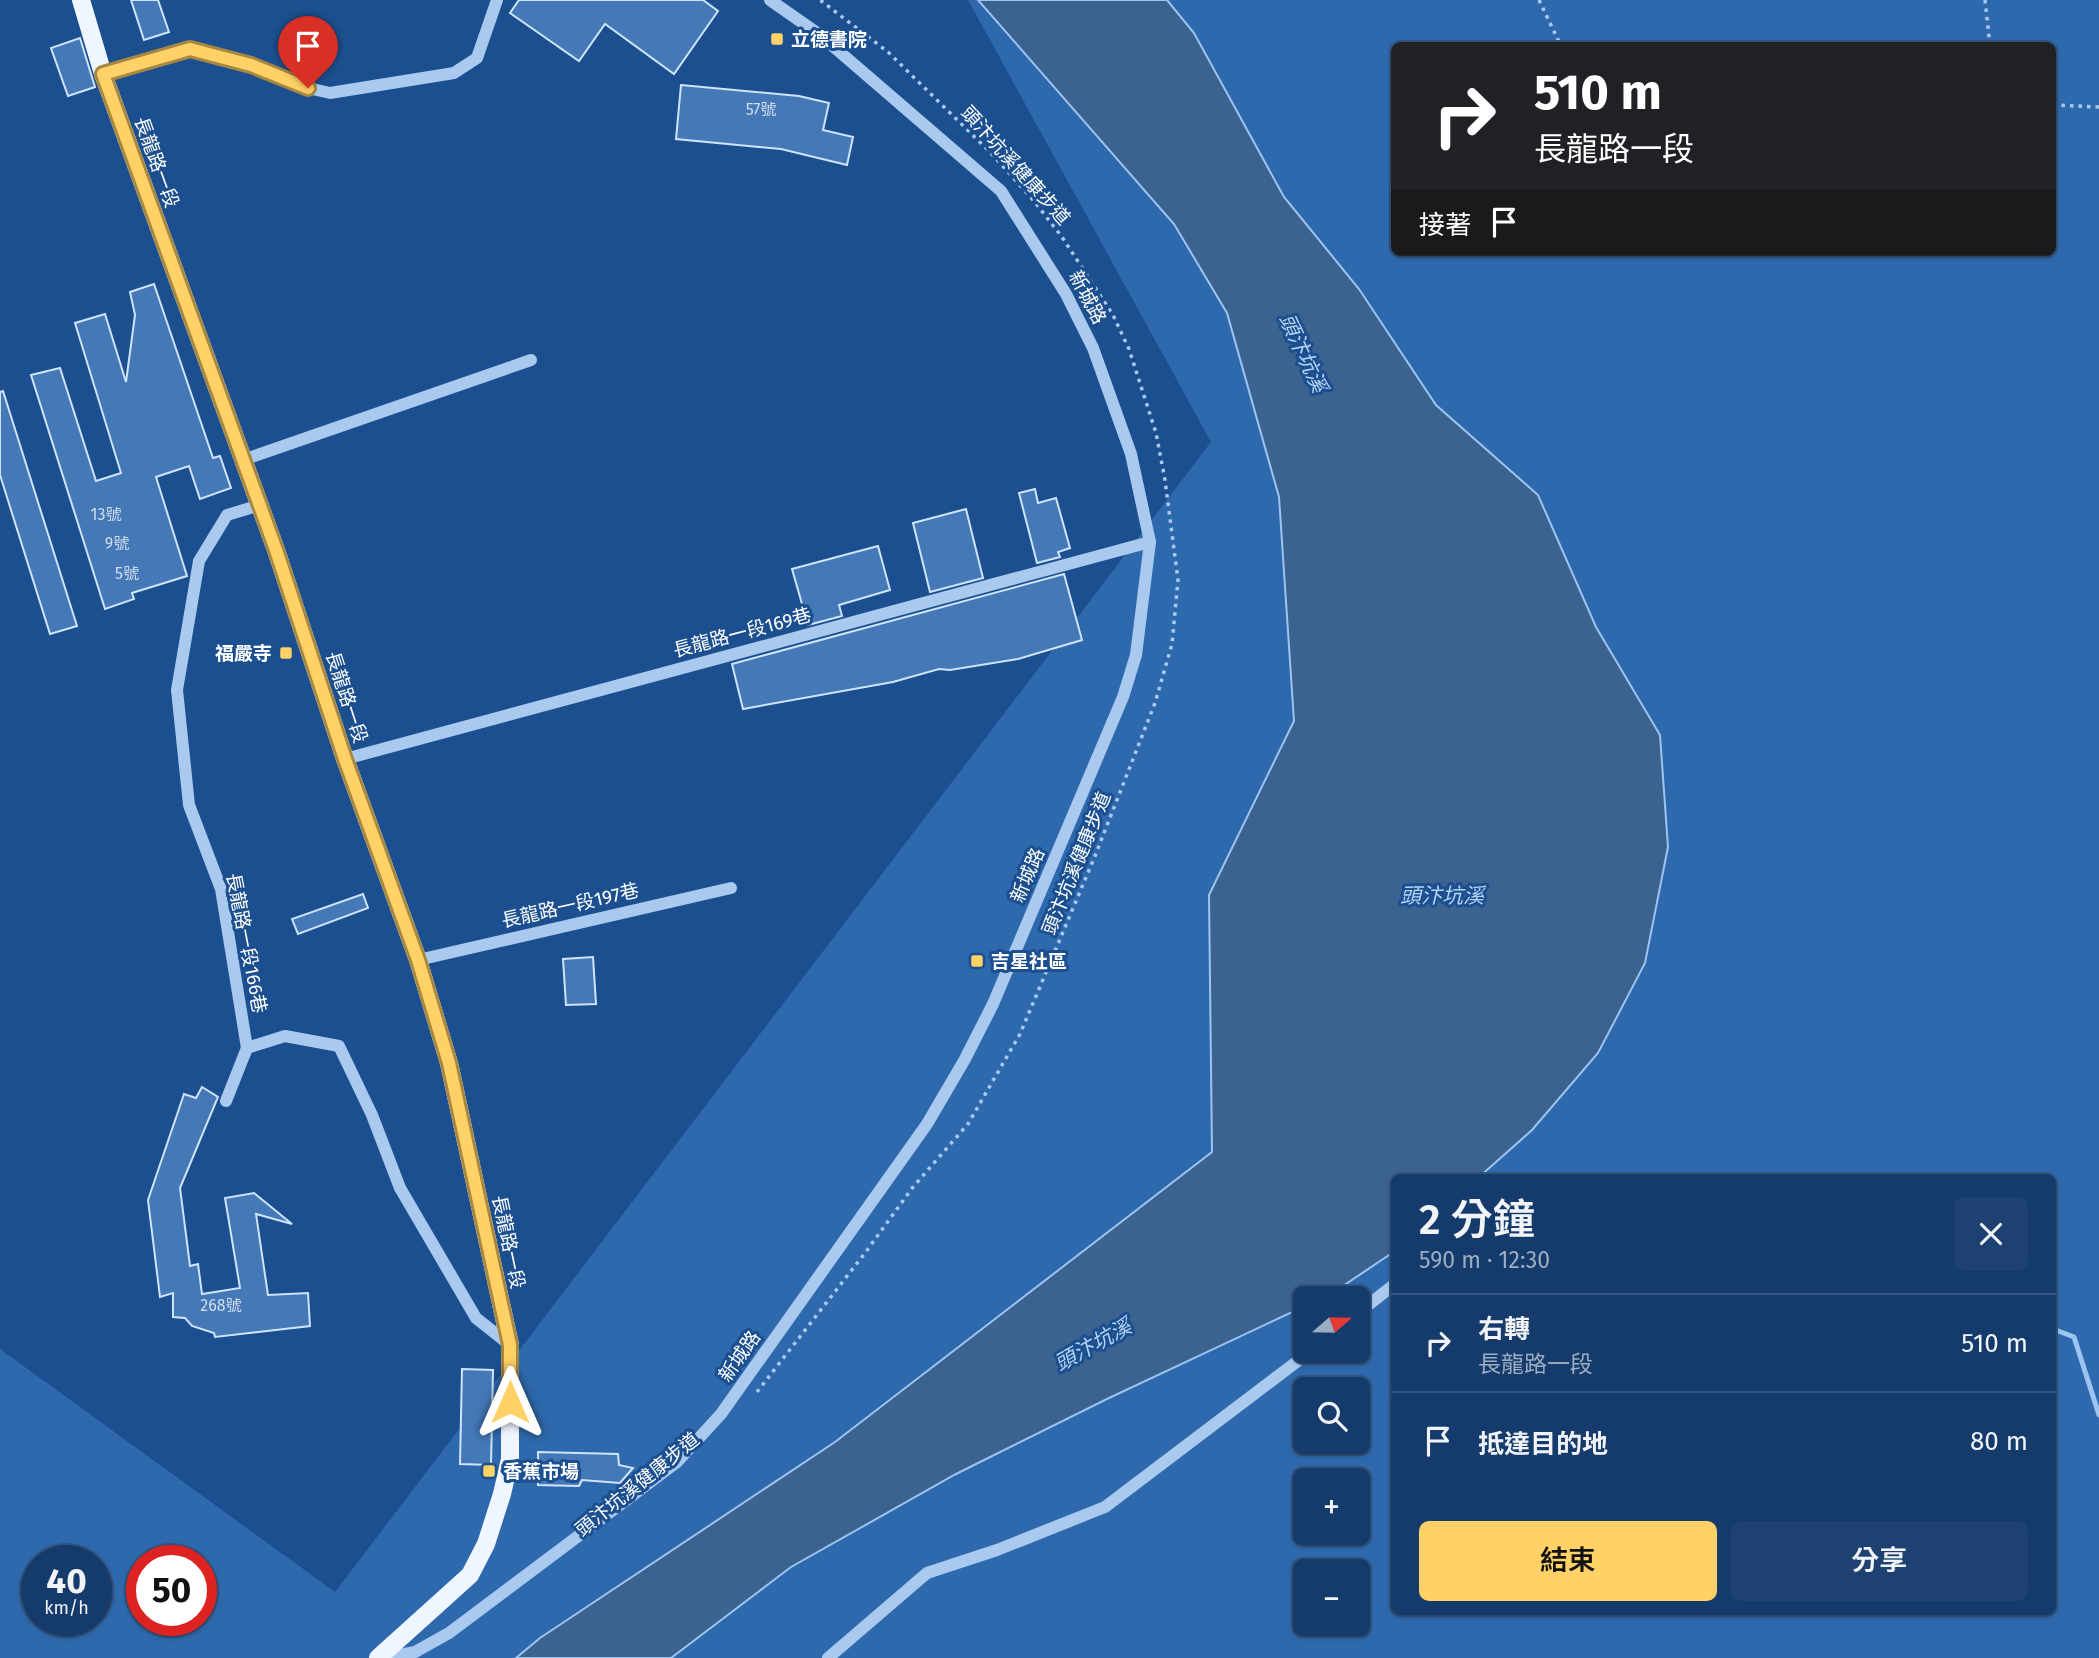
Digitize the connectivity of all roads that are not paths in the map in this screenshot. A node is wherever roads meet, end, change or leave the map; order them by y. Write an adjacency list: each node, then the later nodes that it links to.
1 (81, 0): 4 (main road, 長龍路一段)
2 (497, 0): 4 (street)
3 (770, 0): 8 (street, 新城路)
4 (103, 74): 6 (main road, 長龍路一段)
5 (531, 360): 6 (street)
6 (243, 460): 7 (main road, 長龍路一段)
7 (260, 505): 9 (main road, 長龍路一段); 12 (street, 長龍路一段166巷)
8 (1150, 542): 9 (street, 長龍路一段169巷); 19 (street, 新城路)
9 (345, 759): 11 (main road, 長龍路一段)
10 (731, 888): 11 (street, 長龍路一段197巷)
11 (418, 960): 16 (main road, 長龍路一段)
12 (247, 1048): 13 (street); 16 (street)
13 (226, 1101)
14 (1391, 1287): 15 (street)
15 (1370, 1304)
16 (510, 1345): 18 (main road, 長龍路一段)
17 (1295, 1363): 20 (street)
18 (378, 1658)
19 (385, 1658)
20 (828, 1658)

